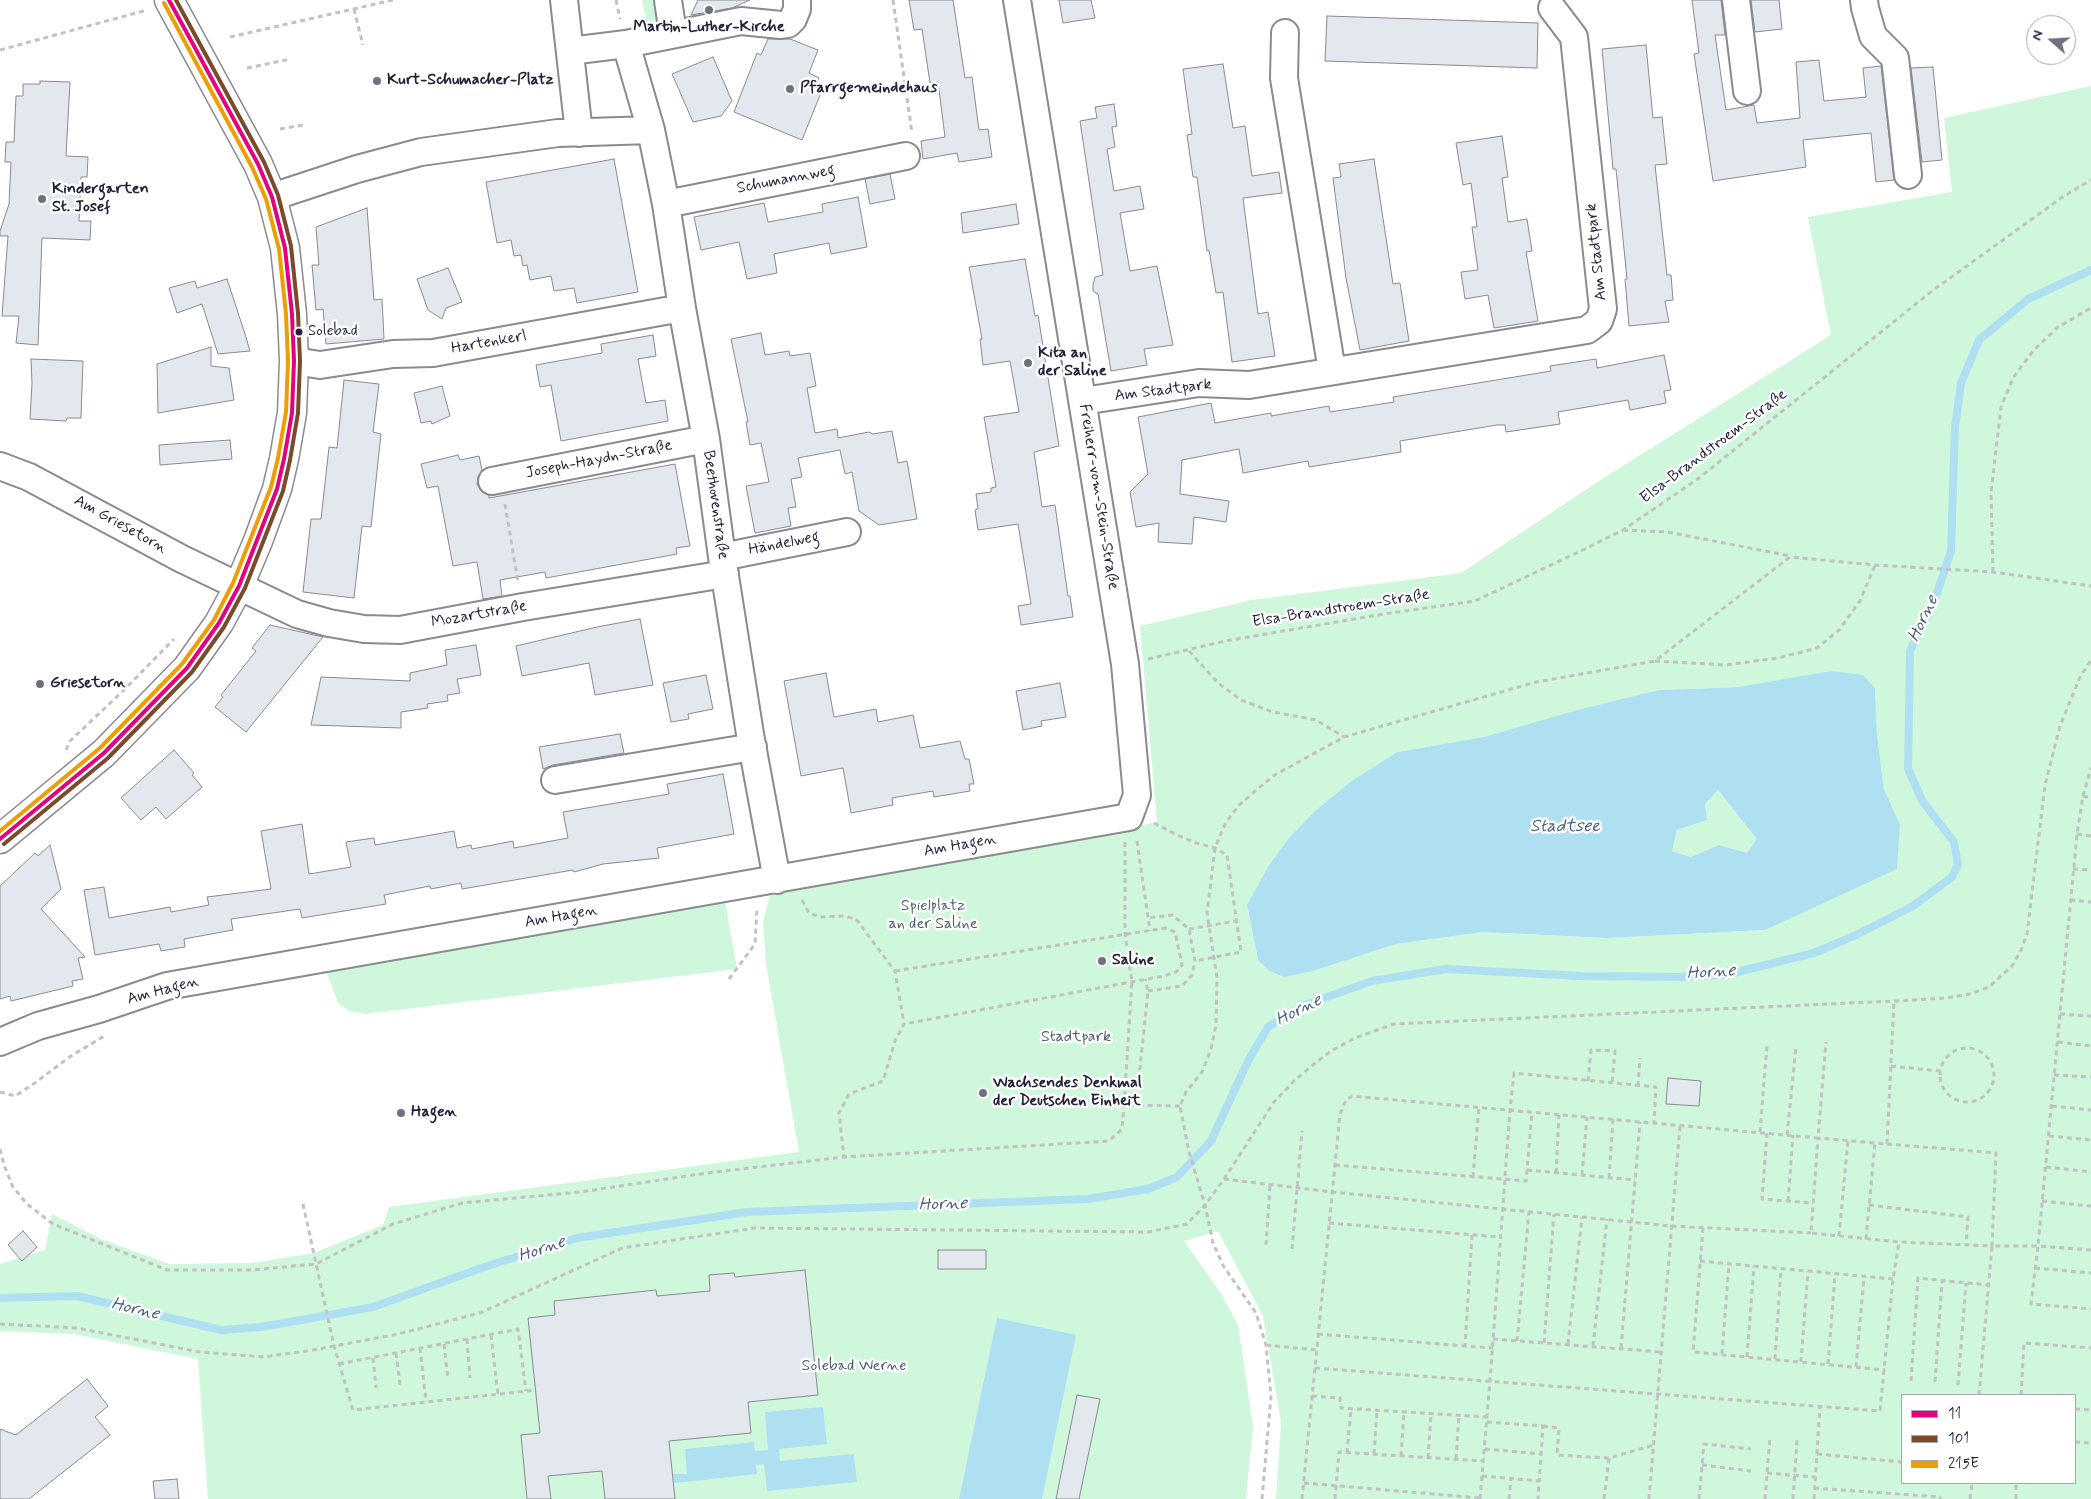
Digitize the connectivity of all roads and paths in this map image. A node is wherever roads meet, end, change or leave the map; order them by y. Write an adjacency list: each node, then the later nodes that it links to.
1 (393, 0): 11 (path)
2 (564, 0): 18 (street)
3 (668, 0): 13 (street)
4 (796, 0): 13 (street)
5 (893, 0): 26 (path)
6 (1018, 0): 35 (street, Freiherr-vom-Stein-Straße)
7 (1736, 0): 21 (street)
8 (1864, 0): 27 (street)
9 (160, 4): 17 (path); 29 (main road)
10 (1552, 8): 34 (street, Am Stadtpark)
11 (354, 9): 14 (path); 15 (path)
12 (1285, 33): 34 (street)
13 (673, 34): 16 (street)
14 (230, 37)
15 (363, 44)
16 (626, 44): 18 (street); 24 (street, Beethovenstraße)
17 (0, 50)
18 (570, 51): 25 (street)
19 (291, 60): 20 (path)
20 (247, 68)
21 (1747, 92)
22 (303, 125): 23 (path)
23 (280, 129)
24 (651, 130): 25 (street); 30 (street, Beethovenstraße)
25 (579, 133): 29 (street)
26 (909, 146): 30 (street, Schumannweg)
27 (1908, 175)
28 (2091, 180): 39 (path, Elsa-Brandstroem-Straße)
29 (272, 197): 33 (main road)
30 (666, 204): 31 (street, Beethovenstraße)
31 (682, 308): 33 (street, Hartenkerl); 36 (street, Beethovenstraße)
32 (2091, 308): 44 (path)
33 (294, 361): 45 (main road)
34 (1332, 371): 35 (street, Am Stadtpark)
35 (1082, 401): 51 (street, Freiherr-vom-Stein-Straße)
36 (706, 439): 38 (street, Joseph-Haydn-Straße); 42 (street, Beethovenstraße)
37 (0, 466): 45 (street, Am Griesetorn)
38 (496, 480): 47 (path)
39 (1623, 530): 41 (path); 48 (path, Elsa-Brandstroem-Straße)
40 (847, 532): 42 (street, Händelweg)
41 (1790, 556): 43 (path); 50 (path)
42 (724, 565): 47 (street, Mozartstraße); 53 (street, Beethovenstraße)
43 (1874, 565): 44 (path); 50 (path)
44 (1993, 572): 46 (path)
45 (239, 586): 47 (street, Mozartstraße); 61 (main road)
46 (2091, 586)
47 (523, 607)
48 (1189, 651): 51 (path, Elsa-Brandstroem-Straße); 52 (path)
49 (2091, 660): 84 (path)
50 (1655, 661): 52 (path)
51 (1125, 664): 58 (street, Freiherr-vom-Stein-Straße)
52 (1344, 737): 62 (path)
53 (753, 747): 55 (street); 65 (street, Beethovenstraße)
54 (2091, 768): 56 (path)
55 (555, 780)
56 (2083, 796): 57 (path); 59 (path)
57 (2091, 798)
58 (1129, 817): 62 (path); 65 (street, Am Hagen); 69 (path); 74 (path)
59 (2077, 834): 60 (path); 63 (path)
60 (2091, 836)
61 (0, 839)
62 (1215, 848): 70 (path); 71 (path)
63 (2073, 869): 64 (path); 66 (path)
64 (2091, 870)
65 (785, 889): 79 (path); 89 (street, Am Hagen)
66 (2070, 900): 67 (path); 85 (path)
67 (2091, 902)
68 (758, 906): 80 (path)
69 (1148, 918): 72 (path); 73 (path)
70 (1236, 921): 71 (path); 76 (path)
71 (1208, 926): 72 (path); 76 (path)
72 (1189, 929): 77 (path)
73 (1150, 930): 74 (path); 81 (path)
74 (1125, 934): 75 (path); 79 (path)
75 (1127, 948)
76 (1213, 957): 77 (path); 106 (path)
77 (1194, 961): 83 (path)
78 (1130, 964): 82 (path)
79 (895, 971): 87 (path)
80 (729, 979)
81 (1146, 979): 82 (path); 83 (path)
82 (1132, 981): 87 (path); 104 (path)
83 (1148, 991): 105 (path)
84 (1894, 1001): 96 (path); 139 (path)
85 (2060, 1014): 86 (path); 91 (path)
86 (2091, 1016)
87 (904, 1024): 130 (path)
88 (109, 1034): 103 (path)
89 (0, 1042)
90 (1826, 1042): 124 (path)
91 (2058, 1042): 94 (path); 98 (path)
92 (1766, 1044): 119 (path)
93 (1796, 1046): 121 (path)
94 (2091, 1046)
95 (1640, 1058): 102 (path)
96 (1891, 1066): 97 (path); 128 (path)
97 (1940, 1071): 97 (path)
98 (2054, 1075): 99 (path); 107 (path)
99 (2091, 1078)
100 (1588, 1081): 101 (path); 101 (path); 109 (path)
101 (1612, 1083): 102 (path)
102 (1638, 1086): 116 (path)
103 (0, 1092)
104 (1124, 1105): 105 (path); 130 (path)
105 (1136, 1106): 106 (path)
106 (1180, 1106): 149 (path)
107 (2052, 1106): 110 (path); 123 (path)
108 (1479, 1107): 109 (path); 131 (path); 137 (path)
109 (1510, 1110): 111 (path); 140 (path)
110 (2091, 1110)
111 (1532, 1112): 112 (path); 133 (path)
112 (1559, 1115): 113 (path); 135 (path)
113 (1587, 1117): 114 (path); 136 (path)
114 (1613, 1119): 115 (path); 138 (path)
115 (1640, 1122): 116 (path); 141 (path)
116 (1654, 1123): 117 (path)
117 (1680, 1126): 119 (path); 159 (path)
118 (1302, 1132): 143 (path)
119 (1760, 1132): 120 (path)
120 (1767, 1133): 121 (path); 145 (path)
121 (1787, 1135): 122 (path)
122 (1793, 1135): 124 (path); 145 (path)
123 (2049, 1136): 126 (path); 132 (path)
124 (1818, 1138): 125 (path); 147 (path)
125 (1848, 1140): 127 (path); 163 (path)
126 (2091, 1140)
127 (1875, 1142): 128 (path); 150 (path)
128 (1887, 1144): 169 (path)
129 (0, 1149): 174 (path)
130 (844, 1157): 174 (path)
131 (1335, 1165): 137 (path); 144 (path)
132 (2046, 1167): 134 (path); 146 (path)
133 (1527, 1170): 135 (path); 140 (path)
134 (2091, 1172)
135 (1556, 1173): 136 (path)
136 (1582, 1175): 138 (path)
137 (1473, 1177): 140 (path)
138 (1609, 1178): 141 (path)
139 (1224, 1179): 142 (path); 149 (path)
140 (1504, 1180): 152 (path)
141 (1635, 1180): 157 (path)
142 (1270, 1185): 143 (path); 167 (path)
143 (1297, 1188): 144 (path); 171 (path)
144 (1332, 1192): 152 (path); 158 (path)
145 (1788, 1201): 147 (path)
146 (2042, 1201): 151 (path); 170 (path)
147 (1813, 1203): 161 (path)
148 (304, 1204): 174 (path)
149 (1205, 1205): 197 (path); 198 (path)
150 (1869, 1205): 165 (path); 168 (path)
151 (2091, 1206)
152 (1502, 1209): 153 (path); 164 (path)
153 (1529, 1212): 154 (path); 193 (path)
154 (1554, 1214): 155 (path); 194 (path)
155 (1582, 1217): 156 (path); 196 (path)
156 (1606, 1219): 157 (path); 200 (path)
157 (1631, 1222): 159 (path); 203 (path)
158 (1329, 1223): 162 (path); 189 (path)
159 (1671, 1226): 160 (path); 206 (path)
160 (1703, 1228): 161 (path); 173 (path)
161 (1811, 1233): 163 (path)
162 (1472, 1235): 164 (path); 199 (path)
163 (1839, 1236): 165 (path)
164 (1500, 1237): 192 (path)
165 (1866, 1239): 166 (path)
166 (1899, 1242): 168 (path); 183 (path)
167 (1266, 1245)
168 (1966, 1245): 169 (path)
169 (1992, 1246): 170 (path); 186 (path)
170 (2038, 1246): 172 (path); 177 (path)
171 (1292, 1249)
172 (2091, 1250)
173 (1700, 1261): 175 (path); 208 (path)
174 (316, 1264): 198 (path)
175 (1729, 1264): 176 (path); 208 (path)
176 (1754, 1266): 178 (path); 209 (path)
177 (2035, 1268): 181 (path); 187 (path)
178 (1781, 1269): 179 (path); 211 (path)
179 (1808, 1271): 180 (path); 212 (path)
180 (1835, 1274): 182 (path); 214 (path)
181 (2091, 1274)
182 (1864, 1277): 183 (path); 215 (path)
183 (1893, 1279): 217 (path)
184 (1942, 1280): 185 (path); 221 (path); 222 (path)
185 (1966, 1283): 186 (path); 224 (path)
186 (1988, 1285): 229 (path)
187 (2091, 1308)
188 (0, 1324): 198 (path)
189 (1318, 1334): 199 (path); 205 (path)
190 (491, 1335): 191 (path); 227 (path); 231 (path)
191 (467, 1339): 195 (path); 218 (path)
192 (1493, 1339): 193 (path); 202 (path)
193 (1517, 1341): 194 (path)
194 (1544, 1343): 196 (path)
195 (444, 1344): 201 (path); 219 (path)
196 (1568, 1344): 200 (path)
197 (1266, 1345): 205 (path); 275 (path)
198 (334, 1346): 213 (path)
199 (1465, 1346): 202 (path)
200 (1593, 1346): 203 (path)
201 (420, 1348): 207 (path); 233 (path)
202 (1493, 1348): 220 (path)
203 (1621, 1348): 206 (path)
204 (2091, 1348): 230 (path)
205 (1317, 1350): 216 (path)
206 (1661, 1352): 228 (path)
207 (396, 1353): 210 (path); 223 (path)
208 (1722, 1354): 209 (path)
209 (1747, 1357): 211 (path)
210 (373, 1358): 213 (path); 225 (path)
211 (1775, 1360): 212 (path)
212 (1801, 1362): 214 (path)
213 (339, 1364): 233 (path)
214 (1828, 1364): 215 (path)
215 (1856, 1367): 217 (path)
216 (1315, 1368): 220 (path); 232 (path)
217 (1885, 1370): 234 (path)
218 (470, 1378)
219 (448, 1379)
220 (1490, 1381): 228 (path); 242 (path)
221 (1910, 1381)
222 (1935, 1382)
223 (400, 1384)
224 (1958, 1385)
225 (376, 1388)
226 (536, 1390): 227 (path)
227 (526, 1392): 231 (path)
228 (1658, 1393): 234 (path); 249 (path)
229 (1979, 1394)
230 (2021, 1394)
231 (498, 1395): 233 (path)
232 (1312, 1396): 235 (path); 270 (path)
233 (426, 1402)
234 (1820, 1406): 255 (path)
235 (1351, 1408): 237 (path); 252 (path)
236 (2076, 1409): 238 (path)
237 (1377, 1410): 239 (path); 253 (path)
238 (2091, 1410)
239 (1404, 1412): 240 (path); 256 (path)
240 (1431, 1414): 241 (path); 257 (path)
241 (1458, 1415): 242 (path); 259 (path)
242 (1487, 1417): 243 (path)
243 (1487, 1422): 244 (path); 250 (path)
244 (1543, 1426): 254 (path); 258 (path)
245 (1770, 1437): 264 (path)
246 (1798, 1440): 265 (path)
247 (2076, 1442): 248 (path)
248 (2091, 1443)
249 (1654, 1445): 258 (path); 282 (path)
250 (1484, 1449): 254 (path); 260 (path)
251 (1751, 1449): 262 (path)
252 (1348, 1452): 253 (path); 273 (path)
253 (1374, 1454): 256 (path)
254 (1541, 1454): 269 (path)
255 (1816, 1454): 261 (path); 267 (path)
256 (1401, 1456): 257 (path)
257 (1428, 1458): 259 (path)
258 (1609, 1458): 281 (path)
259 (1456, 1459): 260 (path)
260 (1483, 1461): 266 (path)
261 (1901, 1462)
262 (1702, 1465): 263 (path); 283 (path)
263 (1751, 1471)
264 (1767, 1472): 265 (path); 284 (path)
265 (1795, 1475): 267 (path); 285 (path)
266 (1482, 1476): 268 (path); 278 (path)
267 (1815, 1477): 274 (path)
268 (1511, 1479): 269 (path); 279 (path)
269 (1540, 1481): 280 (path)
270 (1304, 1483): 273 (path); 276 (path)
271 (1972, 1484): 288 (path)
272 (2016, 1484): 289 (path)
273 (1336, 1486): 277 (path); 278 (path)
274 (1814, 1488): 286 (path); 287 (path)
275 (1262, 1499)
276 (1302, 1499)
277 (1335, 1499)
278 (1480, 1499)
279 (1510, 1499)
280 (1538, 1499)
281 (1604, 1499)
282 (1649, 1499)
283 (1699, 1499)
284 (1765, 1499)
285 (1793, 1499)
286 (1814, 1499)
287 (1940, 1499)
288 (1970, 1499)
289 (2016, 1499)

